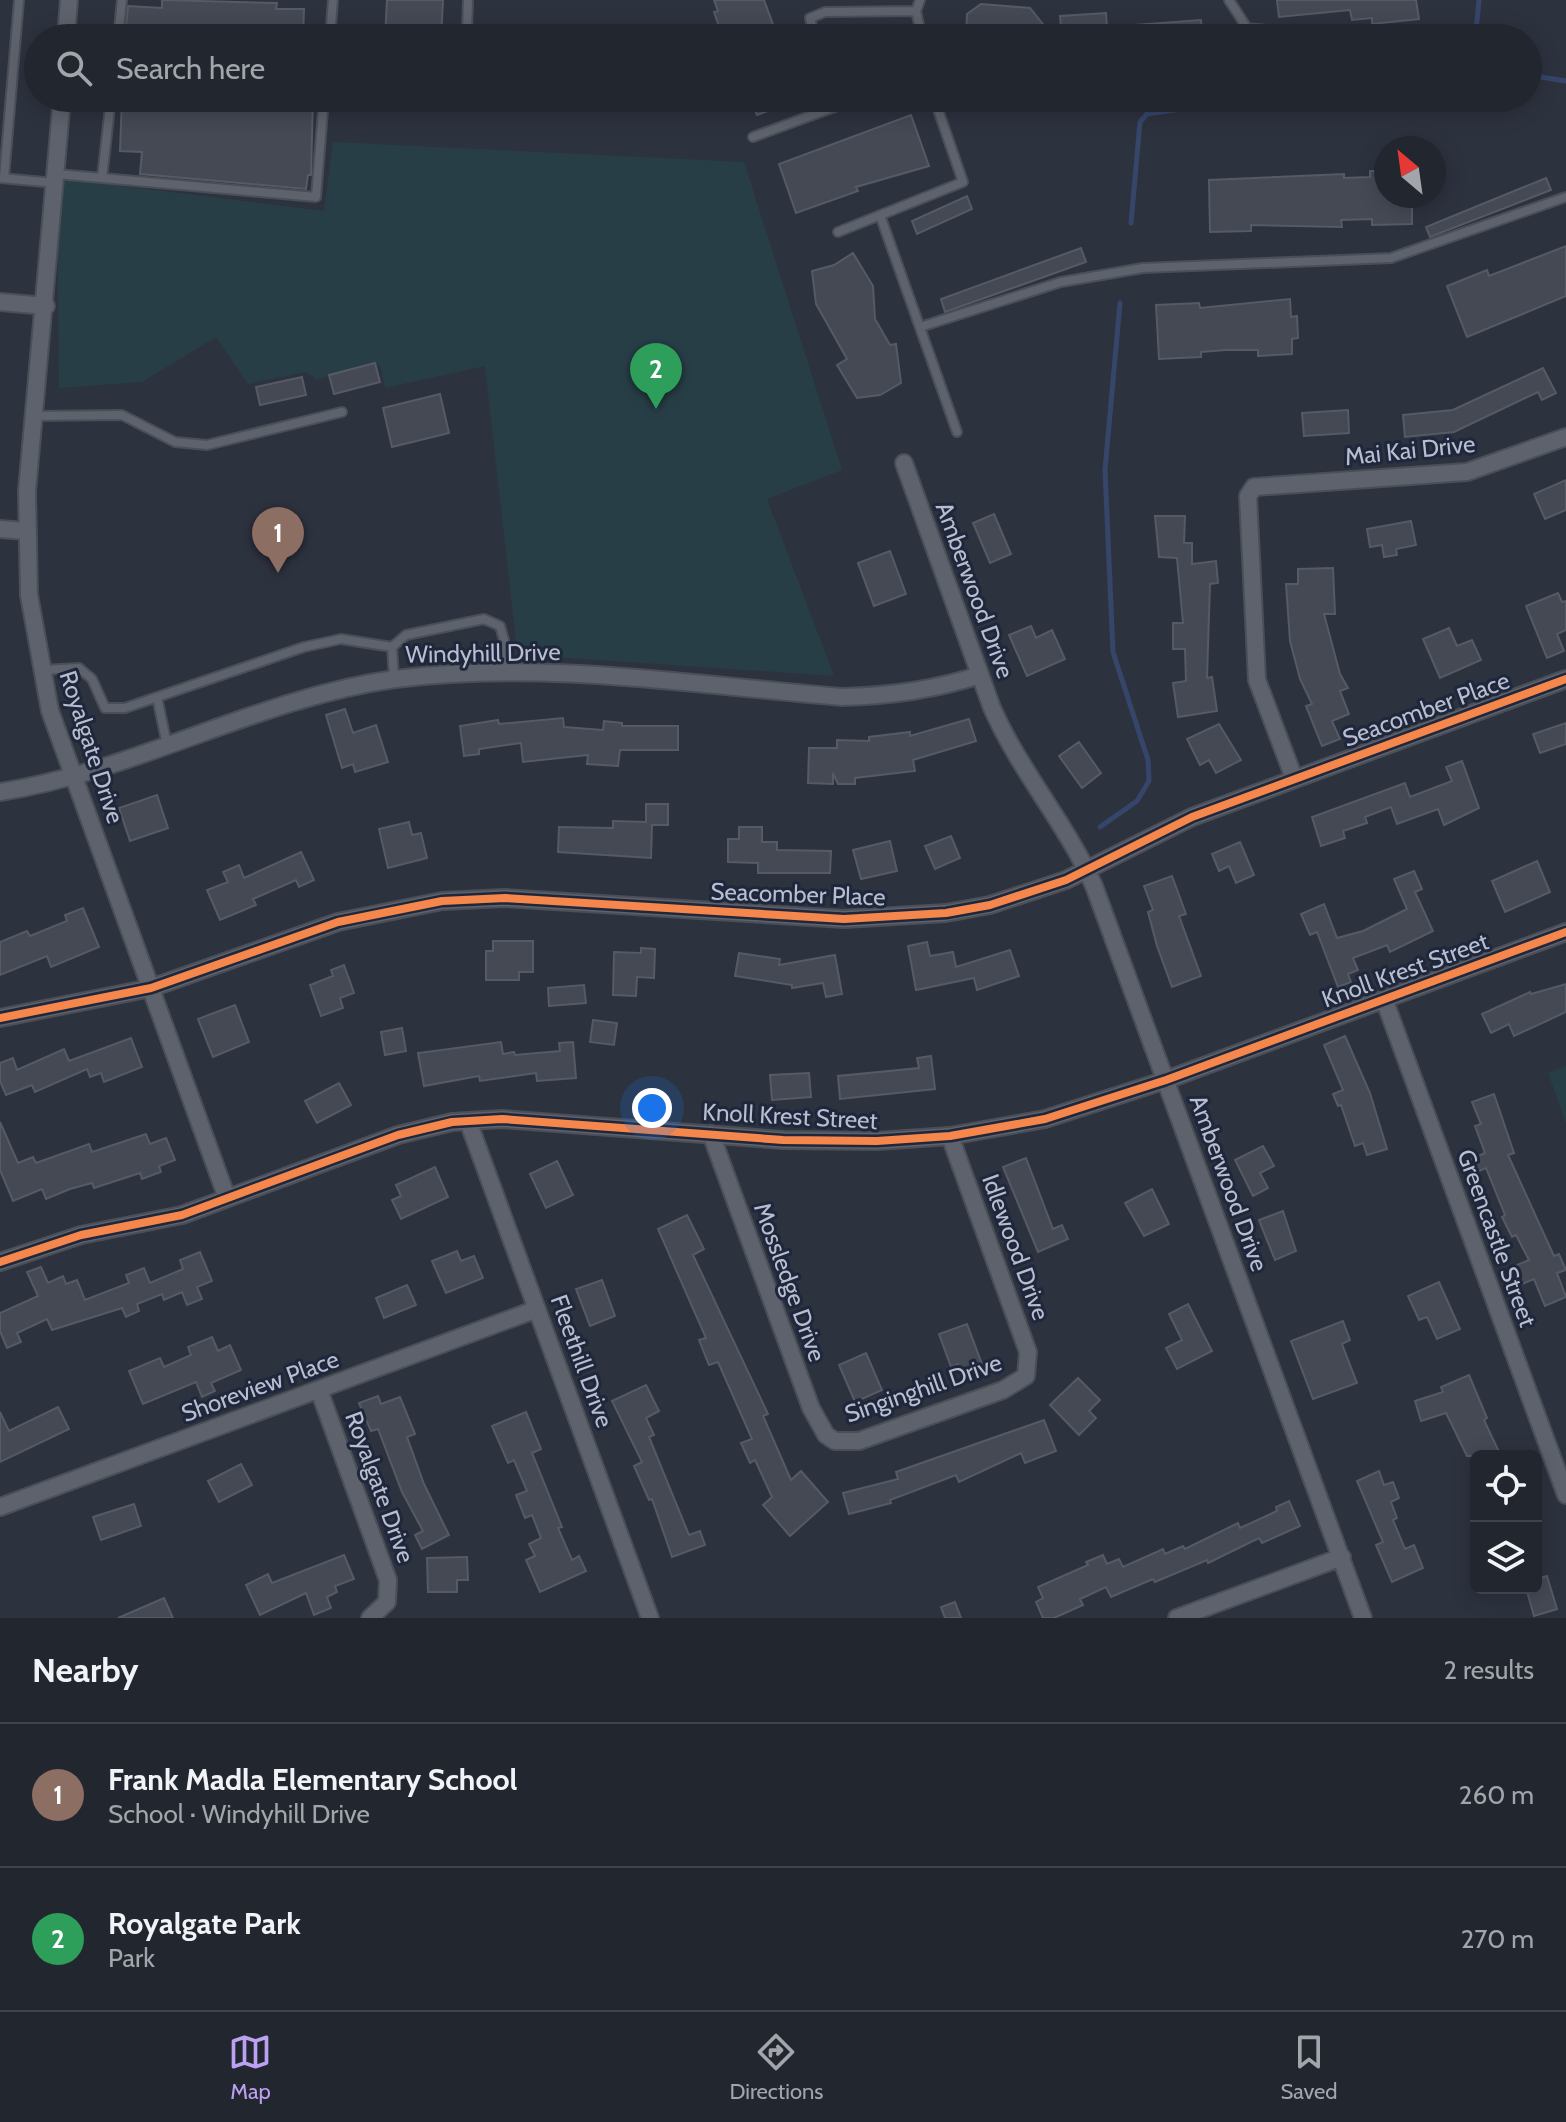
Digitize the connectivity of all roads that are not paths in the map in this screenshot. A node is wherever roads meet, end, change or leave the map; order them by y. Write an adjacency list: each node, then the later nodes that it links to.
1 (19, 0): 22 (lane)
2 (69, 0): 9 (street)
3 (122, 0): 10 (lane)
4 (333, 0): 11 (lane)
5 (468, 0): 12 (lane)
6 (920, 0): 8 (lane)
7 (1229, 0): 15 (lane)
8 (916, 11): 13 (lane); 14 (lane)
9 (67, 24)
10 (119, 24)
11 (331, 24)
12 (467, 24)
13 (812, 24)
14 (919, 24)
15 (1244, 24)
16 (61, 112): 24 (street, Royalgate Drive)
17 (109, 112): 23 (lane)
18 (323, 112): 23 (lane)
19 (811, 112): 21 (lane)
20 (939, 112): 26 (lane)
21 (753, 137)
22 (2, 178): 24 (lane)
23 (102, 178): 24 (lane)
24 (57, 179): 29 (street, Royalgate Drive)
25 (1566, 197): 30 (lane)
26 (880, 215): 27 (lane); 30 (lane)
27 (838, 232)
28 (0, 302): 29 (street)
29 (46, 306): 32 (street, Royalgate Drive)
30 (920, 327): 33 (lane)
31 (342, 412): 32 (lane)
32 (34, 416): 37 (street, Royalgate Drive)
33 (957, 432)
34 (1566, 437): 46 (street, Mai Kai Drive)
35 (904, 463): 41 (street, Amberwood Drive)
36 (0, 529): 37 (street)
37 (25, 531): 39 (street, Royalgate Drive)
38 (392, 647): 40 (lane); 42 (lane); 44 (lane)
39 (41, 670): 44 (lane); 47 (street, Royalgate Drive)
40 (503, 673): 41 (street, Windyhill Drive); 42 (street, Windyhill Drive)
41 (980, 675): 49 (street, Amberwood Drive)
42 (394, 679): 45 (street, Windyhill Drive)
43 (1566, 679): 46 (street, Seacomber Place)
44 (157, 697): 45 (lane)
45 (167, 745): 47 (street, Windyhill Drive)
46 (1294, 778): 49 (street, Seacomber Place)
47 (74, 779): 48 (street, Windyhill Drive); 51 (street, Royalgate Drive)
48 (0, 792)
49 (1087, 871): 51 (street, Seacomber Place); 54 (street, Amberwood Drive)
50 (1566, 932): 52 (street, Knoll Krest Street)
51 (151, 988): 53 (street, Seacomber Place); 58 (street, Royalgate Drive)
52 (1384, 999): 54 (street, Knoll Krest Street); 64 (street, Greencastle Street)
53 (0, 1018)
54 (1166, 1080): 57 (street, Knoll Krest Street); 66 (street, Amberwood Drive)
55 (468, 1121): 56 (street, Knoll Krest Street); 58 (street, Knoll Krest Street); 60 (street, Fleethill Drive)
56 (711, 1134): 57 (street, Knoll Krest Street); 63 (street, Mossledge Drive)
57 (950, 1136): 61 (street, Idlewood Drive)
58 (227, 1198): 59 (street, Knoll Krest Street)
59 (0, 1262)
60 (537, 1309): 62 (street, Shoreview Place); 68 (street, Fleethill Drive)
61 (1026, 1376): 63 (street, Singinghill Drive)
62 (319, 1390): 65 (street, Shoreview Place); 67 (street, Royalgate Drive)
63 (835, 1441)
64 (1566, 1495)
65 (0, 1507)
66 (1342, 1557): 69 (street); 70 (street, Amberwood Drive)
67 (370, 1618)
68 (650, 1618)
69 (1177, 1618)
70 (1363, 1618)

